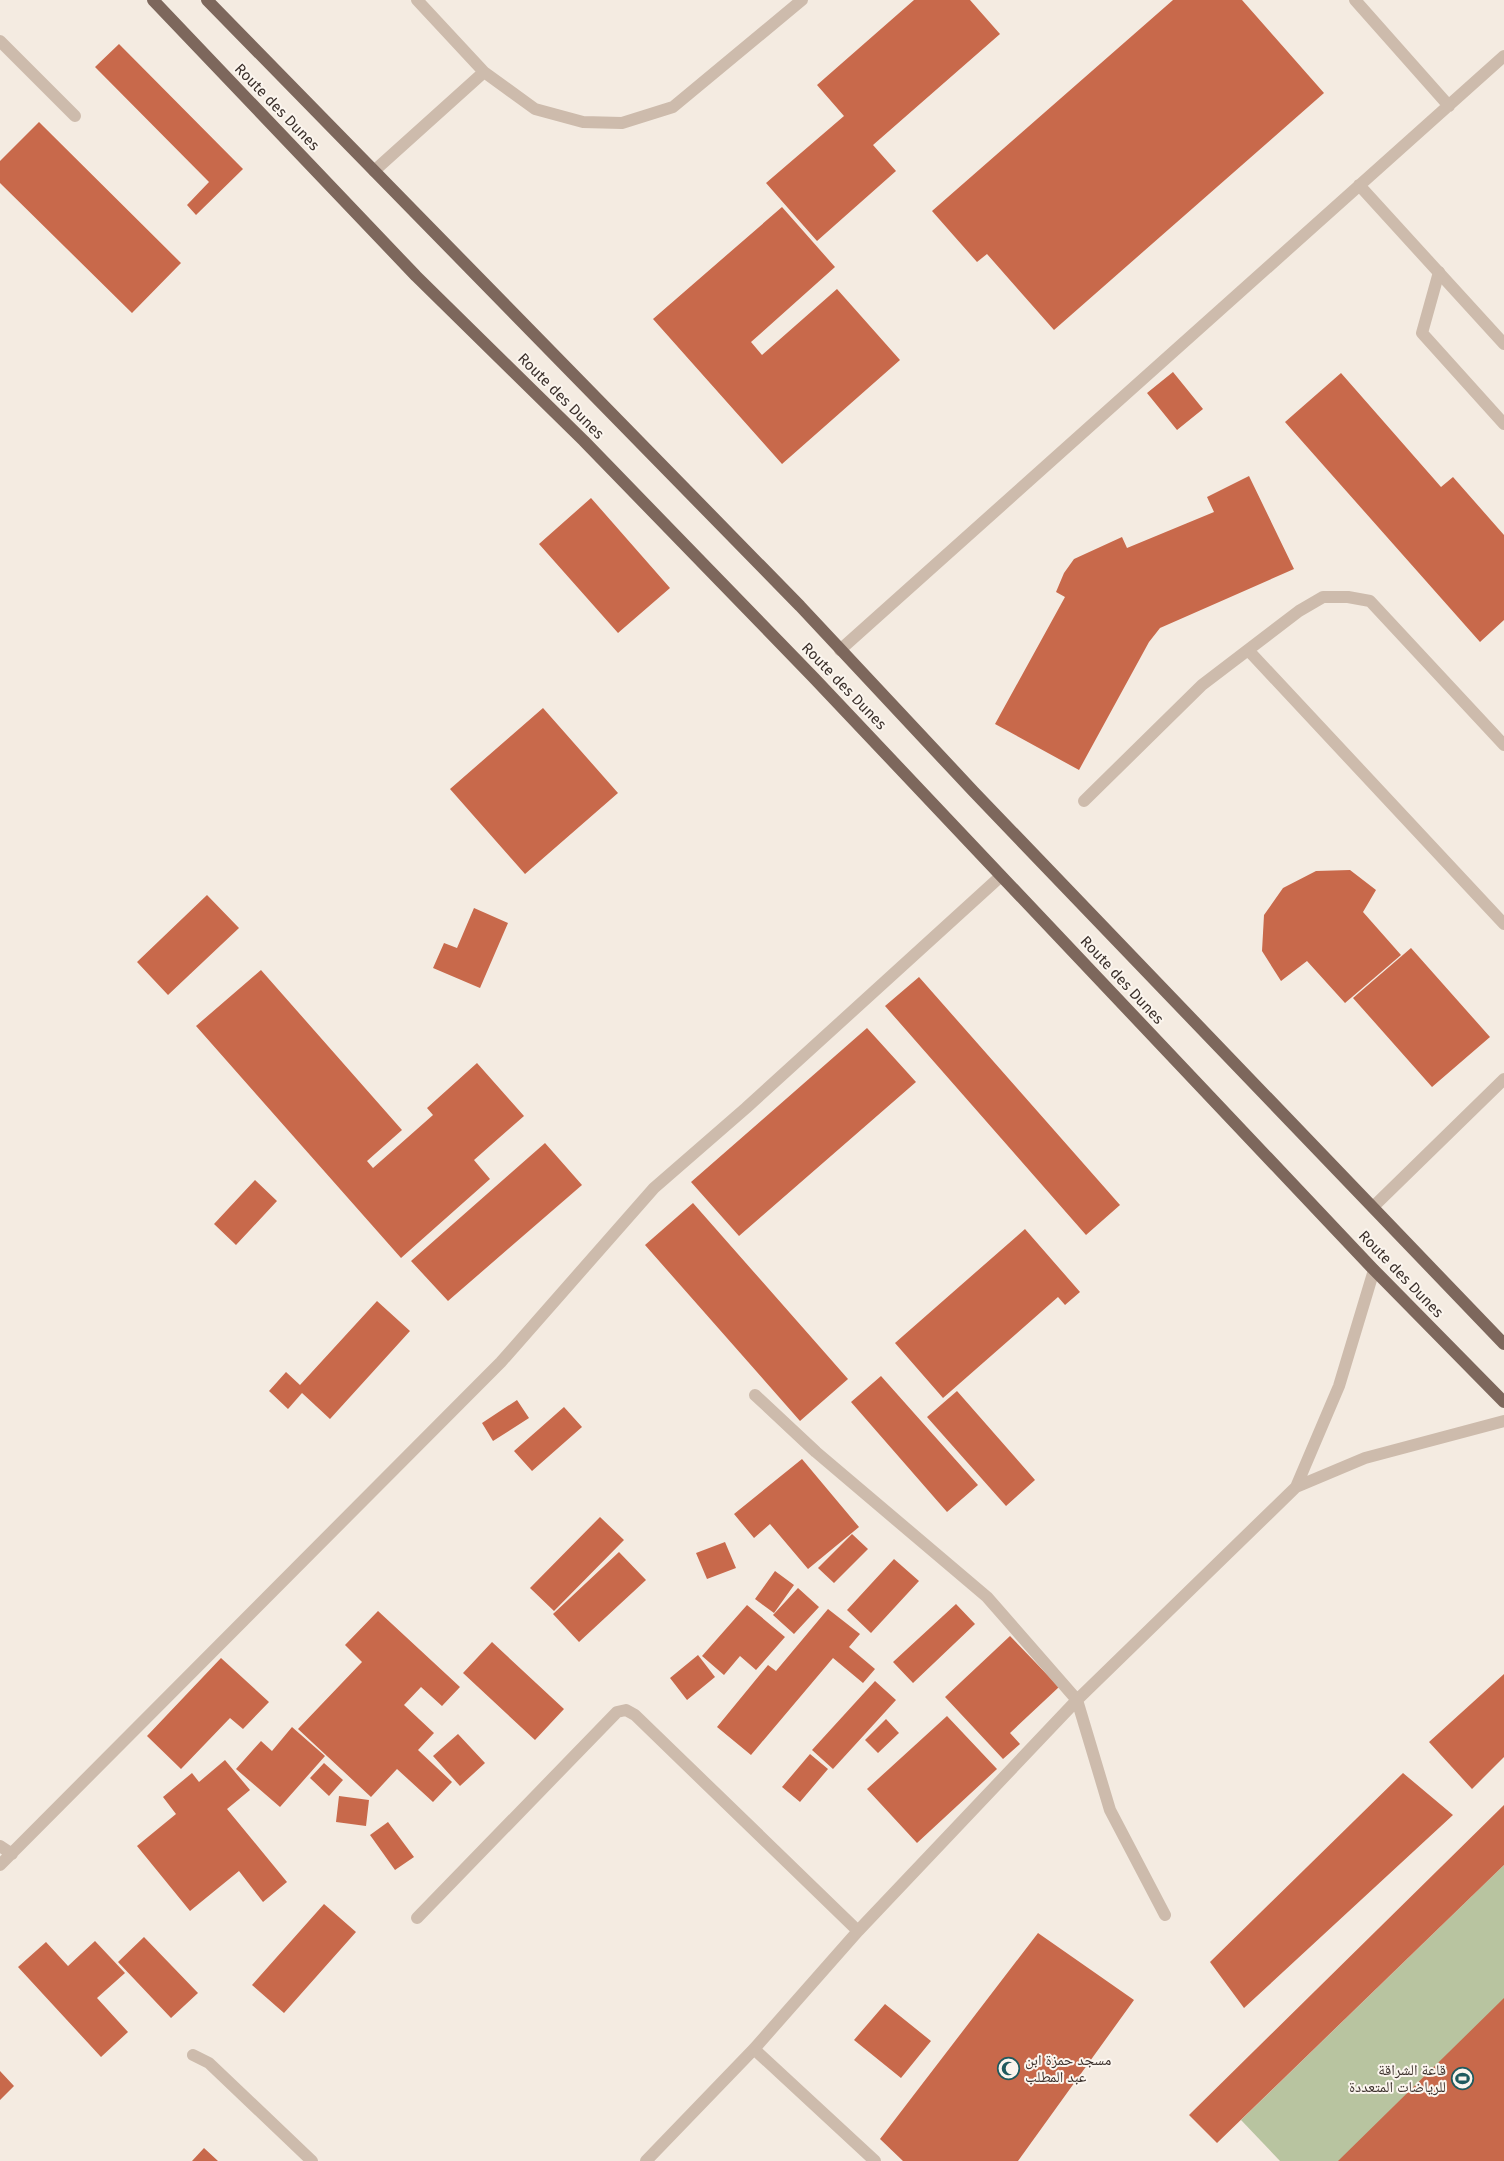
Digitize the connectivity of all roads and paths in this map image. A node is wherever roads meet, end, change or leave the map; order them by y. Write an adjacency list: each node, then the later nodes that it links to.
1 (153, 0): 20 (main road, Route des Dunes)
2 (207, 0): 11 (main road, Route des Dunes)
3 (417, 0): 8 (street)
4 (800, 0): 8 (street)
5 (1355, 1): 9 (street)
6 (0, 41): 10 (street)
7 (1504, 56): 9 (street)
8 (484, 72): 11 (street)
9 (1448, 106): 12 (street)
10 (75, 116)
11 (374, 171): 16 (main road, Route des Dunes)
12 (1359, 185): 13 (street); 16 (street)
13 (1439, 272): 14 (street); 15 (street)
14 (1504, 344)
15 (1504, 424)
16 (840, 650): 23 (main road, Route des Dunes)
17 (1248, 650): 18 (street); 19 (street); 21 (street)
18 (1504, 746)
19 (1084, 801)
20 (1001, 876): 24 (main road, Route des Dunes); 32 (street)
21 (1504, 924)
22 (1504, 1079): 23 (street)
23 (1373, 1206): 25 (main road, Route des Dunes)
24 (1374, 1270): 27 (main road, Route des Dunes); 29 (street)
25 (1504, 1344)
26 (755, 1395): 30 (street)
27 (1504, 1402)
28 (1504, 1421): 29 (street)
29 (1296, 1487): 30 (street)
30 (1077, 1700): 34 (street); 36 (street)
31 (0, 1846): 32 (street)
32 (12, 1854): 33 (street)
33 (0, 1866)
34 (1165, 1915)
35 (417, 1918): 36 (street)
36 (858, 1931): 37 (street)
37 (754, 2049): 40 (street); 41 (street)
38 (193, 2055): 39 (street)
39 (312, 2161)
40 (646, 2161)
41 (875, 2161)

